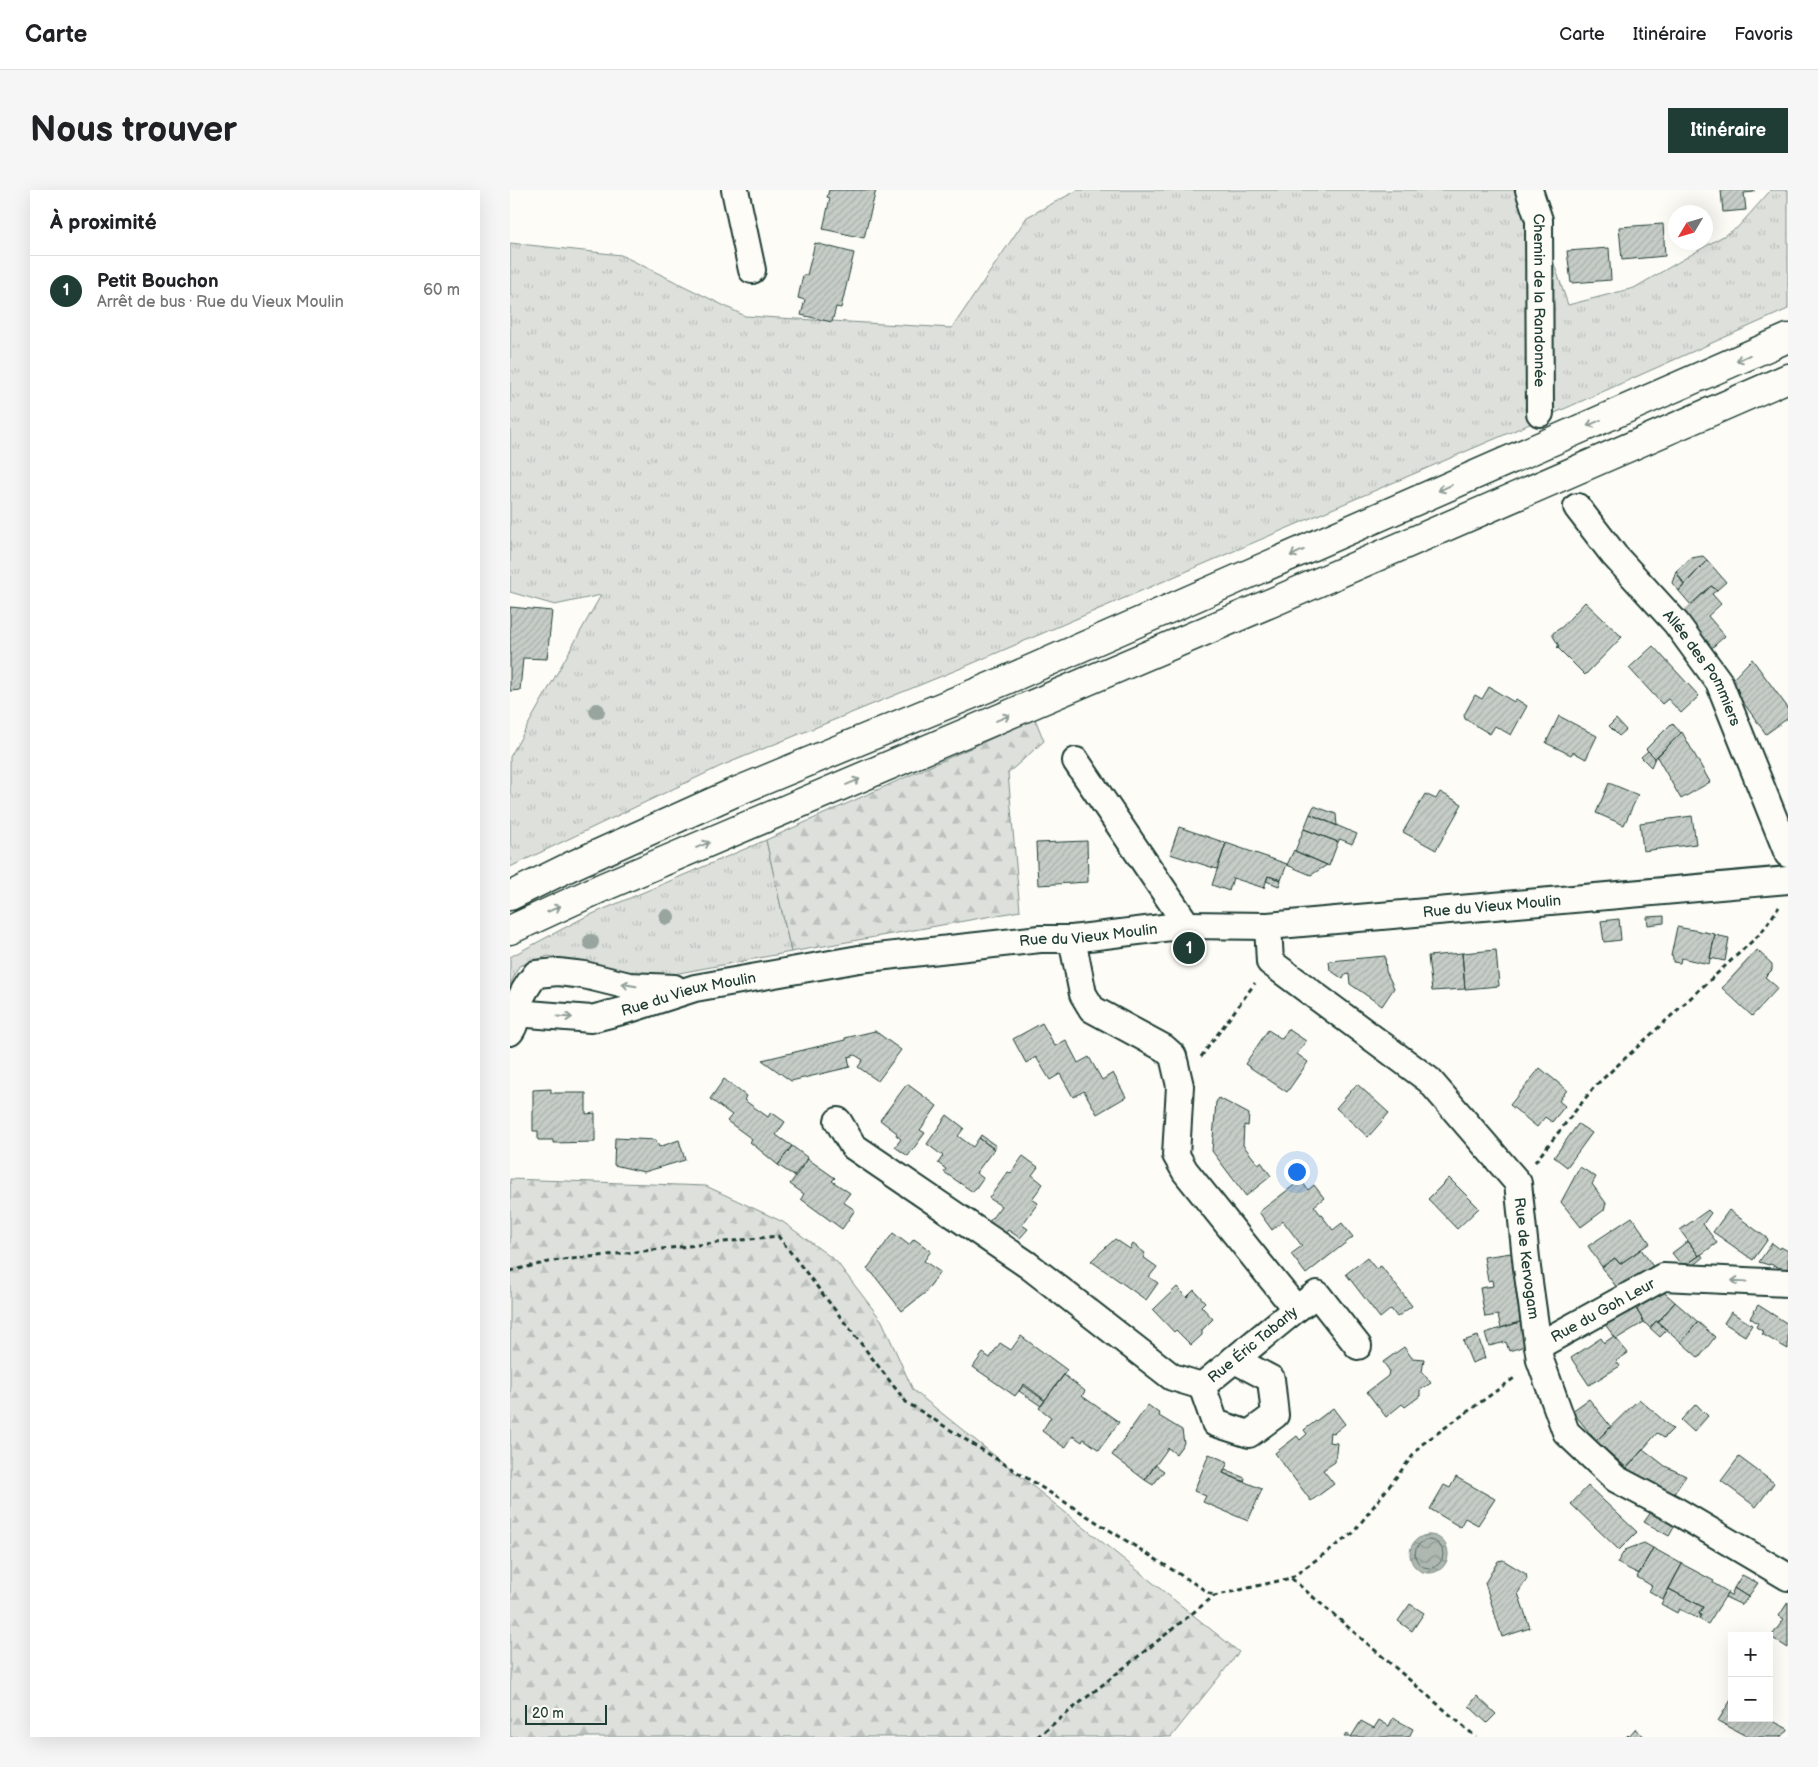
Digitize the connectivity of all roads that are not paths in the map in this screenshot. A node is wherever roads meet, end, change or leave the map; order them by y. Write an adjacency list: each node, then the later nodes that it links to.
1 (735, 190): 3 (street)
2 (1529, 190): 6 (street, Chemin de la Randonnée)
3 (752, 270)
4 (1788, 338): 11 (main road, one-way to 11)
5 (1788, 378): 14 (main road, one-way to 5)
6 (1540, 413)
7 (1577, 507): 9 (street, Allée des Pommiers)
8 (1076, 761): 12 (street)
9 (1788, 854)
10 (1785, 891): 13 (street, Rue du Vieux Moulin)
11 (510, 896)
12 (1186, 926): 13 (street, Rue du Vieux Moulin); 15 (street, Rue du Vieux Moulin)
13 (1268, 926): 22 (street, Rue de Kervogam)
14 (510, 930)
15 (1072, 939): 16 (street, Rue du Vieux Moulin); 20 (street, Rue Éric Tabarly)
16 (695, 988): 17 (street, Rue du Vieux Moulin, one-way to 16); 17 (street, one-way to 17)
17 (512, 1019)
18 (838, 1121): 24 (street, Rue Éric Tabarly)
19 (1788, 1283): 22 (street, Rue du Goh Leur, one-way to 22)
20 (1296, 1309): 21 (street); 23 (street, Rue Éric Tabarly)
21 (1358, 1346)
22 (1539, 1353): 25 (street, Rue de Kervogam)
23 (1234, 1359): 24 (street, Rue Éric Tabarly); 24 (street)
24 (1202, 1386)
25 (1788, 1577)

